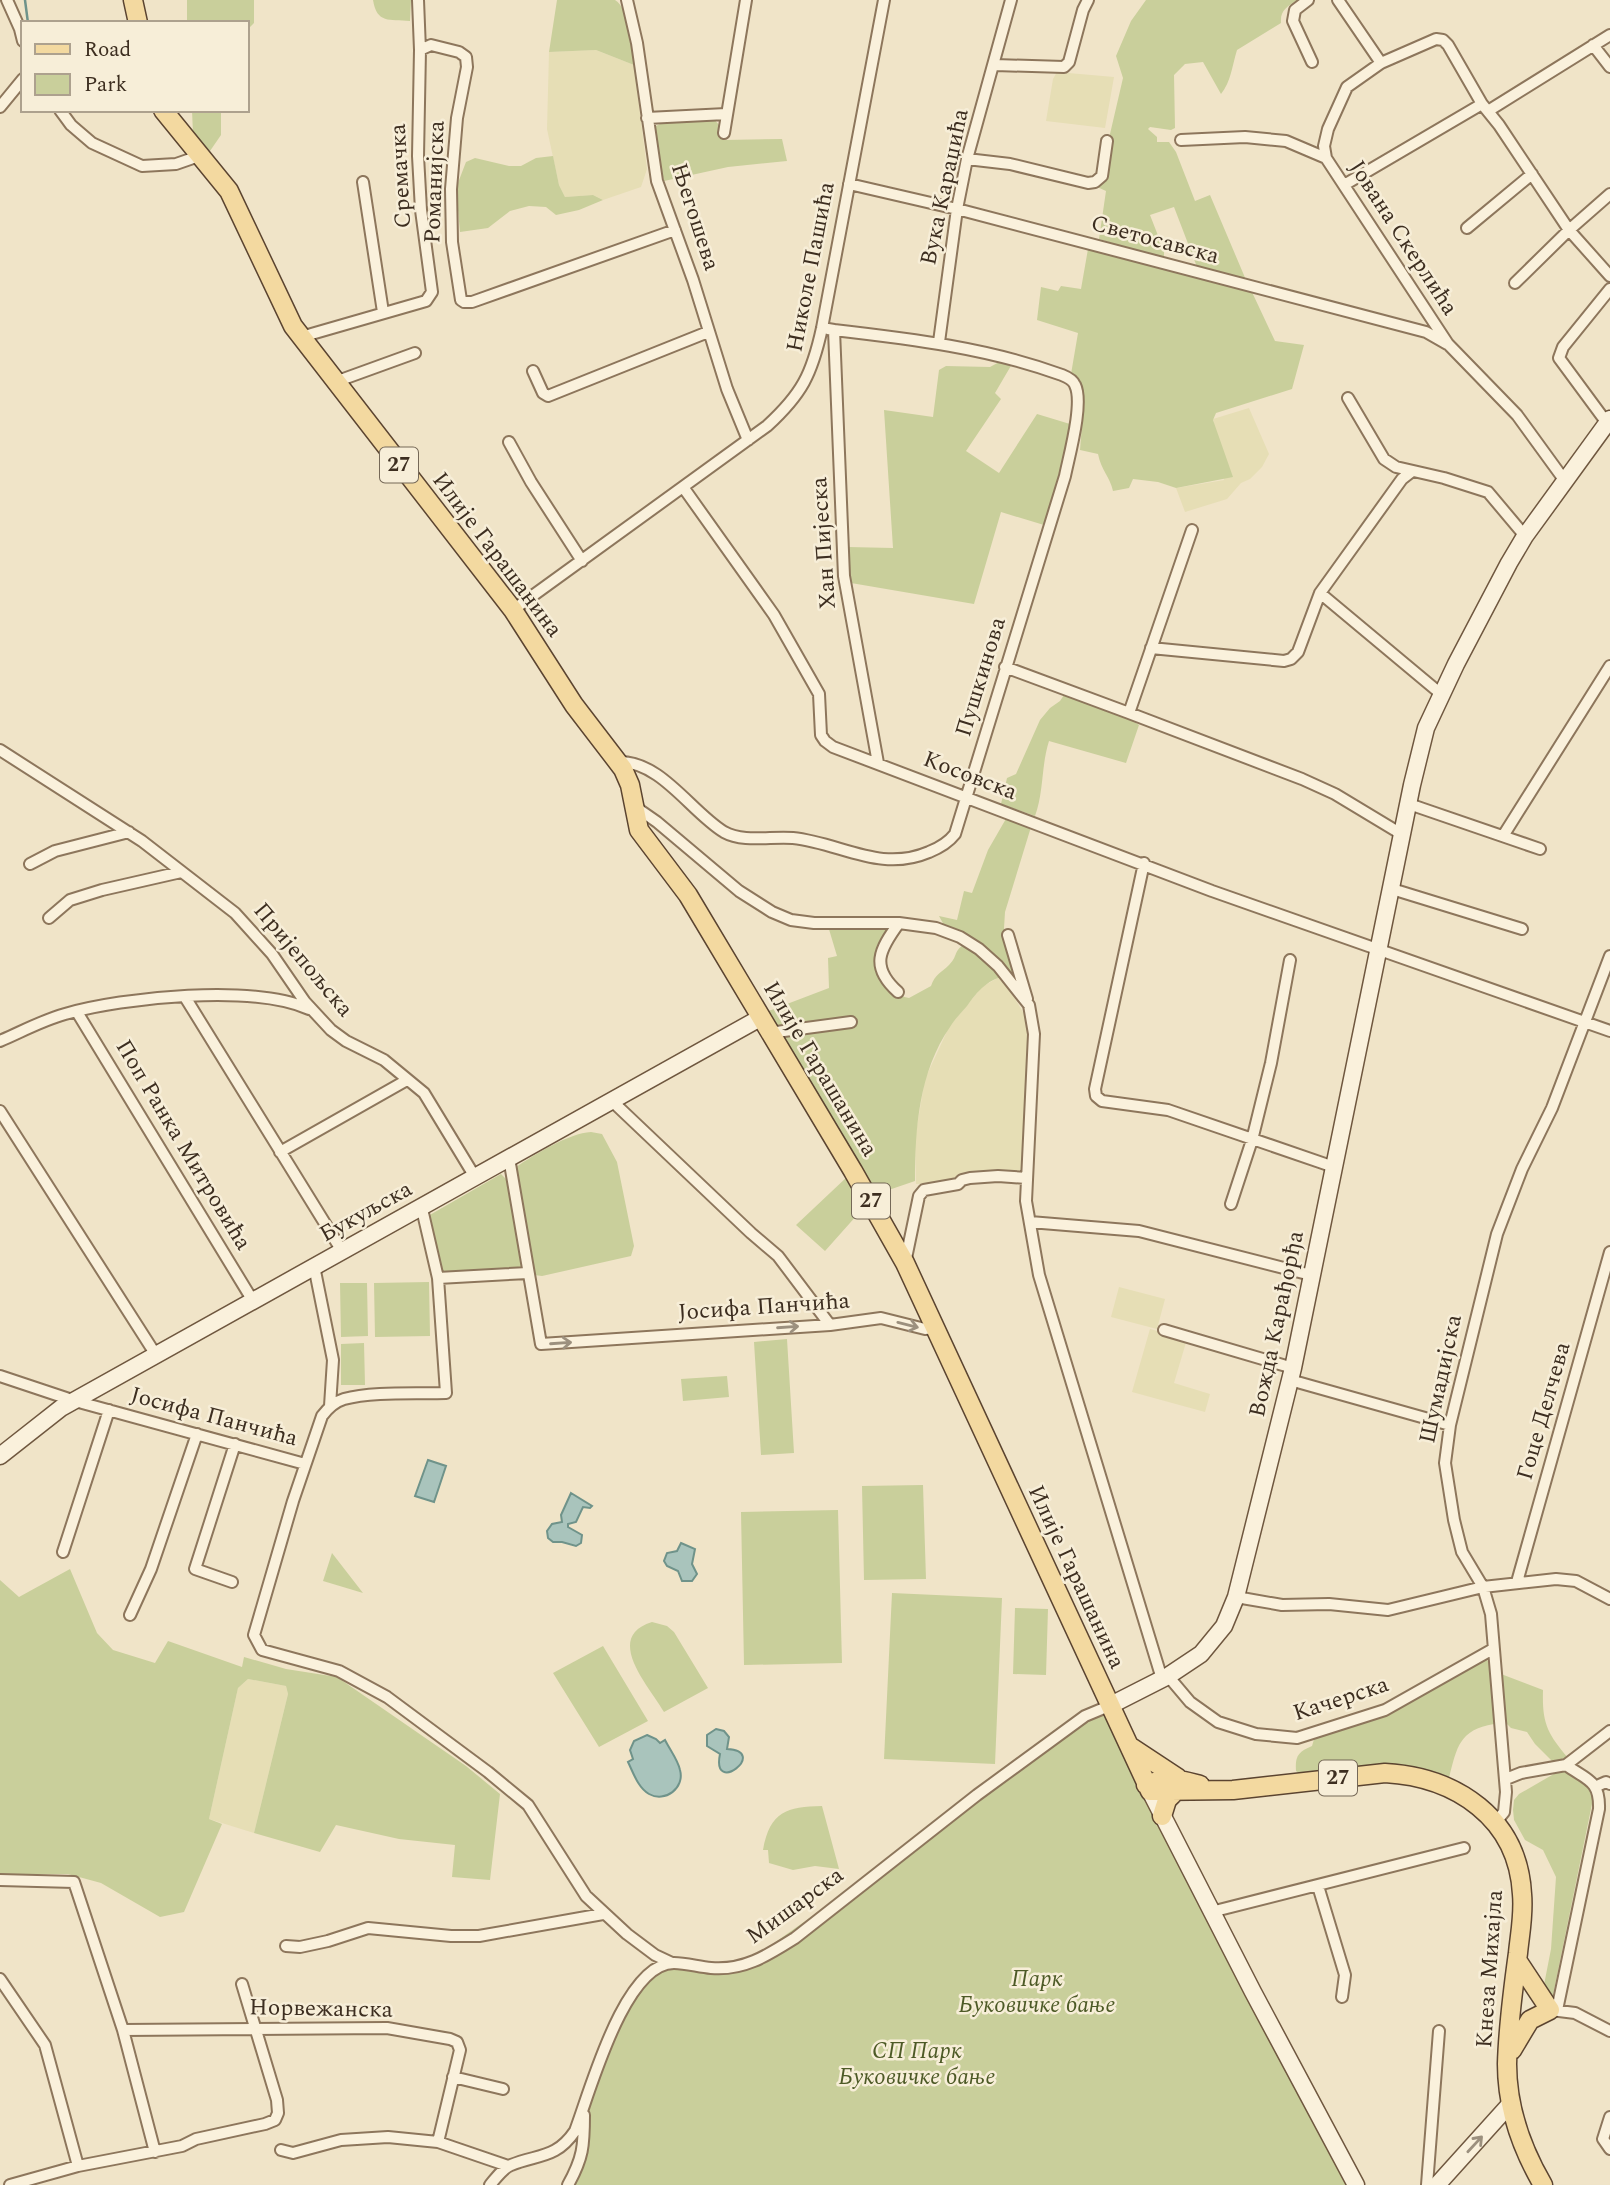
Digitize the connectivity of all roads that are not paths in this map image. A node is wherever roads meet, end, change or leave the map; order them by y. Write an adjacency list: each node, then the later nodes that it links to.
1 (7, 0): 12 (street)
2 (133, 0): 11 (main road)
3 (418, 0): 15 (street, Сремачка)
4 (746, 0): 25 (street)
5 (884, 0): 35 (street, Николе Пашића)
6 (1011, 0): 18 (street, Вука Караџића)
7 (1088, 0): 18 (street)
8 (1308, 0): 16 (street)
9 (1338, 0): 17 (street)
10 (625, 1): 26 (street, Његошева)
11 (138, 21)
12 (21, 33)
13 (1610, 35): 14 (street)
14 (1593, 45): 19 (street); 22 (street)
15 (420, 50): 40 (street, Романијска); 45 (street, Сремачка)
16 (1312, 62)
17 (1381, 62): 22 (street, Јована Скерлића); 31 (street, Јована Скерлића)
18 (995, 65): 32 (street, Вука Караџића)
19 (1610, 67)
20 (21, 81): 21 (street)
21 (0, 107)
22 (1485, 108): 33 (street); 36 (street)
23 (61, 112): 30 (street)
24 (165, 112): 30 (main road, 27)
25 (726, 114): 26 (street); 27 (street)
26 (647, 118): 40 (street, Његошева)
27 (724, 133)
28 (1181, 140): 31 (street)
29 (1107, 141): 32 (street)
30 (199, 156): 49 (main road, Илије Гарашанина / 27)
31 (1325, 158): 36 (street, Јована Скерлића)
32 (967, 159): 38 (street, Вука Караџића)
33 (1532, 174): 39 (street); 41 (street)
34 (362, 182): 45 (street)
35 (849, 184): 38 (street, Светосавска); 46 (street, Николе Пашића)
36 (1343, 185): 51 (street, Јована Скерлића)
37 (1610, 194): 41 (street)
38 (957, 209): 50 (street, Вука Караџића); 51 (street, Светосавска)
39 (1467, 228)
40 (675, 230): 48 (street, Његошева)
41 (1569, 230): 42 (street); 43 (street)
42 (1610, 276)
43 (1515, 283)
44 (1610, 289): 56 (street)
45 (383, 312): 49 (street, Сремачка)
46 (822, 328): 47 (street); 57 (street, Николе Пашића)
47 (834, 330): 50 (street); 74 (street, Хан Пијеска)
48 (708, 332): 53 (street); 57 (street, Његошева)
49 (301, 337): 54 (main road, Илије Гарашанина / 27)
50 (939, 342): 69 (street, Пушкинова)
51 (1448, 344): 60 (street, Јована Скерлића)
52 (415, 353): 54 (street)
53 (533, 371)
54 (335, 382): 66 (main road, Илије Гарашанина / 27)
55 (1348, 398): 59 (street)
56 (1609, 421): 60 (main road, Вожда Карађорђа)
57 (748, 440): 61 (street, Николе Пашића)
58 (509, 442): 64 (street)
59 (1411, 472): 63 (street); 65 (street)
60 (1565, 481): 63 (main road, Вожда Карађорђа)
61 (683, 487): 64 (street, Николе Пашића); 74 (street, Косовска)
62 (1192, 530): 67 (street)
63 (1524, 537): 70 (main road, Вожда Карађорђа)
64 (582, 561): 66 (street, Николе Пашића)
65 (1320, 593): 67 (street); 70 (street)
66 (513, 610): 73 (main road, Илије Гарашанина / 27)
67 (1151, 648): 71 (street)
68 (1610, 666): 80 (street)
69 (1005, 667): 71 (street); 75 (street, Пушкинова)
70 (1441, 694): 76 (main road, Вожда Карађорђа)
71 (1129, 713): 79 (street)
72 (0, 750): 78 (street, Пријепољска)
73 (619, 762): 75 (street, Пушкинова); 77 (main road, Илије Гарашанина / 27)
74 (878, 763): 75 (street, Косовска)
75 (966, 797): 82 (street, Косовска)
76 (1409, 804): 79 (main road, Вожда Карађорђа); 80 (street)
77 (634, 806): 87 (street); 100 (main road, Илије Гарашанина / 27)
78 (130, 832): 83 (street); 84 (street, Пријепољска)
79 (1403, 835): 85 (main road, Вожда Карађорђа)
80 (1503, 836): 81 (street)
81 (1540, 849)
82 (1143, 863): 90 (street, Косовска); 106 (street)
83 (30, 864)
84 (181, 872): 86 (street); 97 (street, Пријепољска)
85 (1392, 889): 88 (street); 90 (main road, Вожда Карађорђа)
86 (50, 918)
87 (899, 923): 93 (street); 95 (street)
88 (1522, 929)
89 (1008, 935): 95 (street)
90 (1379, 951): 99 (street, Косовска); 109 (main road, Вожда Карађорђа)
91 (1610, 956): 99 (street, Шумадијска)
92 (1290, 960): 106 (street)
93 (898, 992)
94 (185, 997): 96 (street); 97 (street); 107 (street)
95 (1029, 1005): 111 (street)
96 (78, 1012): 102 (street); 122 (street, Поп Ранка Митровића)
97 (315, 1012): 103 (street, Пријепољска)
98 (850, 1022): 100 (street)
99 (1585, 1023): 101 (street, Косовска); 132 (street, Шумадијска)
100 (765, 1026): 104 (main road, Букуљска); 117 (main road, Илије Гарашанина / 27)
101 (1610, 1031)
102 (0, 1041)
103 (407, 1080): 107 (street); 110 (street, Пријепољска)
104 (612, 1101): 108 (main road, Букуљска); 123 (street)
105 (0, 1111): 126 (street)
106 (1252, 1140): 109 (street); 112 (street)
107 (280, 1152): 115 (street)
108 (509, 1158): 110 (main road, Букуљска); 119 (street)
109 (1334, 1167): 120 (main road, Вожда Карађорђа)
110 (475, 1177): 113 (main road, Букуљска)
111 (1027, 1178): 114 (street); 117 (street)
112 (1231, 1204)
113 (422, 1209): 115 (main road, Букуљска); 121 (street)
114 (1030, 1222): 120 (street); 145 (street)
115 (342, 1251): 118 (main road, Букуљска)
116 (1610, 1252): 139 (street, Гоце Делчева)
117 (905, 1263): 124 (main road, Илије Гарашанина / 27)
118 (314, 1266): 122 (main road, Букуљска); 130 (street)
119 (528, 1273): 121 (street); 123 (street, Јосифа Панчића, one-way to 123)
120 (1311, 1275): 127 (main road, Вожда Карађорђа)
121 (438, 1278): 130 (street)
122 (254, 1301): 126 (main road, Букуљска)
123 (831, 1325): 124 (street, Јосифа Панчића, one-way to 124)
124 (935, 1328): 146 (main road, Илије Гарашанина / 27)
125 (1164, 1330): 127 (street)
126 (156, 1355): 129 (main road, Букуљска)
127 (1291, 1374): 132 (street); 141 (main road, Вожда Карађорђа)
128 (0, 1376): 129 (street, Јосифа Панчића)
129 (75, 1401): 131 (street, Јосифа Панчића); 135 (main road, Букуљска)
130 (330, 1406): 136 (street, Јосифа Панчића)
131 (109, 1410): 133 (street, Јосифа Панчића); 137 (street)
132 (1450, 1425): 140 (street, Шумадијска)
133 (197, 1434): 134 (street, Јосифа Панчића); 143 (street)
134 (235, 1444): 136 (street, Јосифа Панчића); 138 (street)
135 (0, 1456)
136 (305, 1464): 161 (street)
137 (63, 1552)
138 (232, 1582)
139 (1517, 1582): 140 (street); 142 (street)
140 (1483, 1587): 141 (street); 144 (street, Шумадијска)
141 (1236, 1597): 145 (main road, Вожда Карађорђа)
142 (1610, 1598)
143 (130, 1615)
144 (1493, 1649): 145 (street, Качерска); 150 (street, Шумадијска)
145 (1165, 1678): 146 (main road, Вожда Карађорђа)
146 (1109, 1706): 148 (main road, Илије Гарашанина / 27); 164 (street, Мишарска)
147 (1610, 1731): 149 (street)
148 (1127, 1743): 151 (main road, 27); 154 (main road, Илије Гарашанина)
149 (1566, 1765): 150 (street); 153 (street)
150 (1506, 1779): 156 (street, Шумадијска)
151 (1177, 1784): 154 (main road, Кнеза Михајла / 27); 155 (main road); 156 (main road, Кнеза Михајла / 27)
152 (1610, 1784): 153 (street)
153 (1597, 1787): 168 (street)
154 (1148, 1788): 155 (main road, Илије Гарашанина)
155 (1161, 1816): 160 (main road, Илије Гарашанина)
156 (1495, 1824): 163 (main road, Кнеза Михајла / 27)
157 (1464, 1848): 159 (street)
158 (0, 1880): 170 (street)
159 (1318, 1886): 160 (street); 167 (street)
160 (1211, 1912): 188 (main road, Илије Гарашанина)
161 (603, 1914): 162 (street); 164 (street)
162 (286, 1945)
163 (1517, 1959): 168 (main road); 173 (main road, Кнеза Михајла / 27)
164 (672, 1963): 177 (street)
165 (0, 1979): 183 (street)
166 (242, 1984): 169 (street)
167 (1342, 1997)
168 (1554, 2010): 172 (street); 173 (main road)
169 (256, 2029): 170 (street, Норвежанска); 174 (street, Норвежанска); 182 (street)
170 (123, 2030): 182 (street)
171 (1439, 2031): 189 (street)
172 (1610, 2031)
173 (1508, 2057): 176 (main road, Кнеза Михајла / 27)
174 (453, 2077): 175 (street); 179 (street, Норвежанска)
175 (503, 2089)
176 (1511, 2103): 190 (main road, one-way to 176); 191 (main road, Кнеза Михајла / 27)
177 (583, 2109): 184 (street); 187 (street)
178 (1610, 2117): 180 (street)
179 (438, 2142): 181 (street); 184 (street)
180 (1610, 2149)
181 (281, 2150)
182 (155, 2152): 183 (street)
183 (78, 2166): 185 (street)
184 (508, 2166): 186 (street)
185 (10, 2185)
186 (490, 2185)
187 (568, 2185)
188 (1356, 2185)
189 (1427, 2185)
190 (1437, 2185)
191 (1543, 2185)

